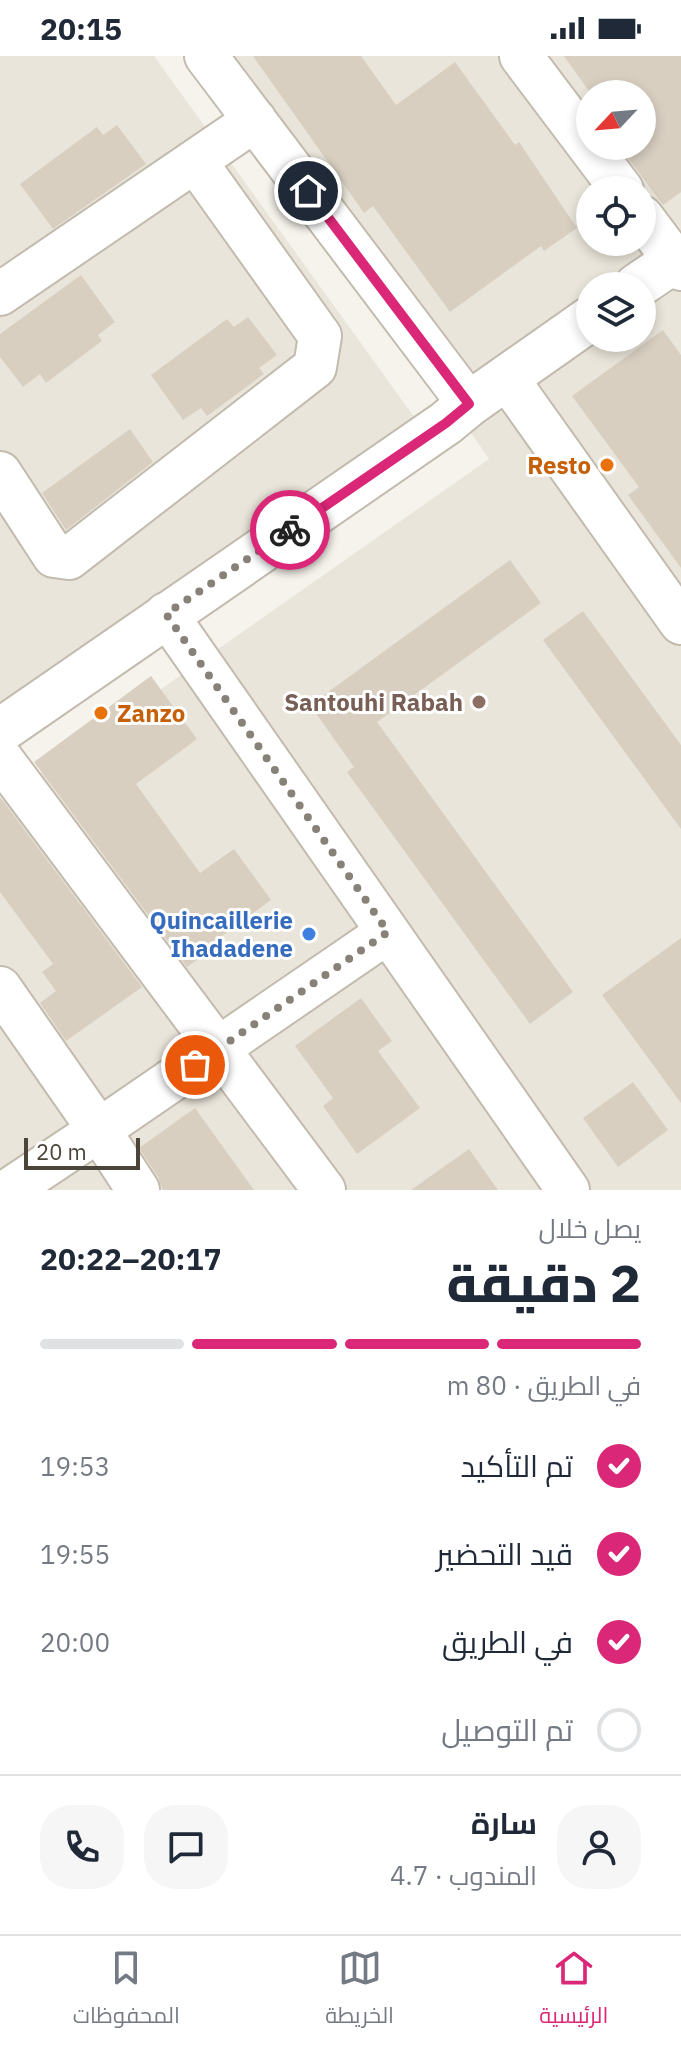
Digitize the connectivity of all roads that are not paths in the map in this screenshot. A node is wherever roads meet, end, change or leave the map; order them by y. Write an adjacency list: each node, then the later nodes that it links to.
1 (206, 56): 3 (street)
2 (521, 56): 5 (street)
3 (255, 120): 4 (street); 12 (street)
4 (195, 161): 9 (street); 13 (street)
5 (611, 176)
6 (656, 234): 7 (street)
7 (679, 262): 8 (street)
8 (656, 275)
9 (0, 294)
10 (576, 329): 11 (street)
11 (506, 377): 12 (street); 15 (street)
12 (469, 404): 14 (street)
13 (0, 473)
14 (166, 614): 16 (street); 18 (street)
15 (681, 623)
16 (0, 731)
17 (0, 757): 20 (street)
18 (388, 932): 20 (street); 25 (street)
19 (0, 988): 21 (street)
20 (220, 1049): 21 (street); 24 (street)
21 (99, 1130): 22 (street); 23 (street)
22 (9, 1190)
23 (138, 1190)
24 (324, 1190)
25 (568, 1190)

